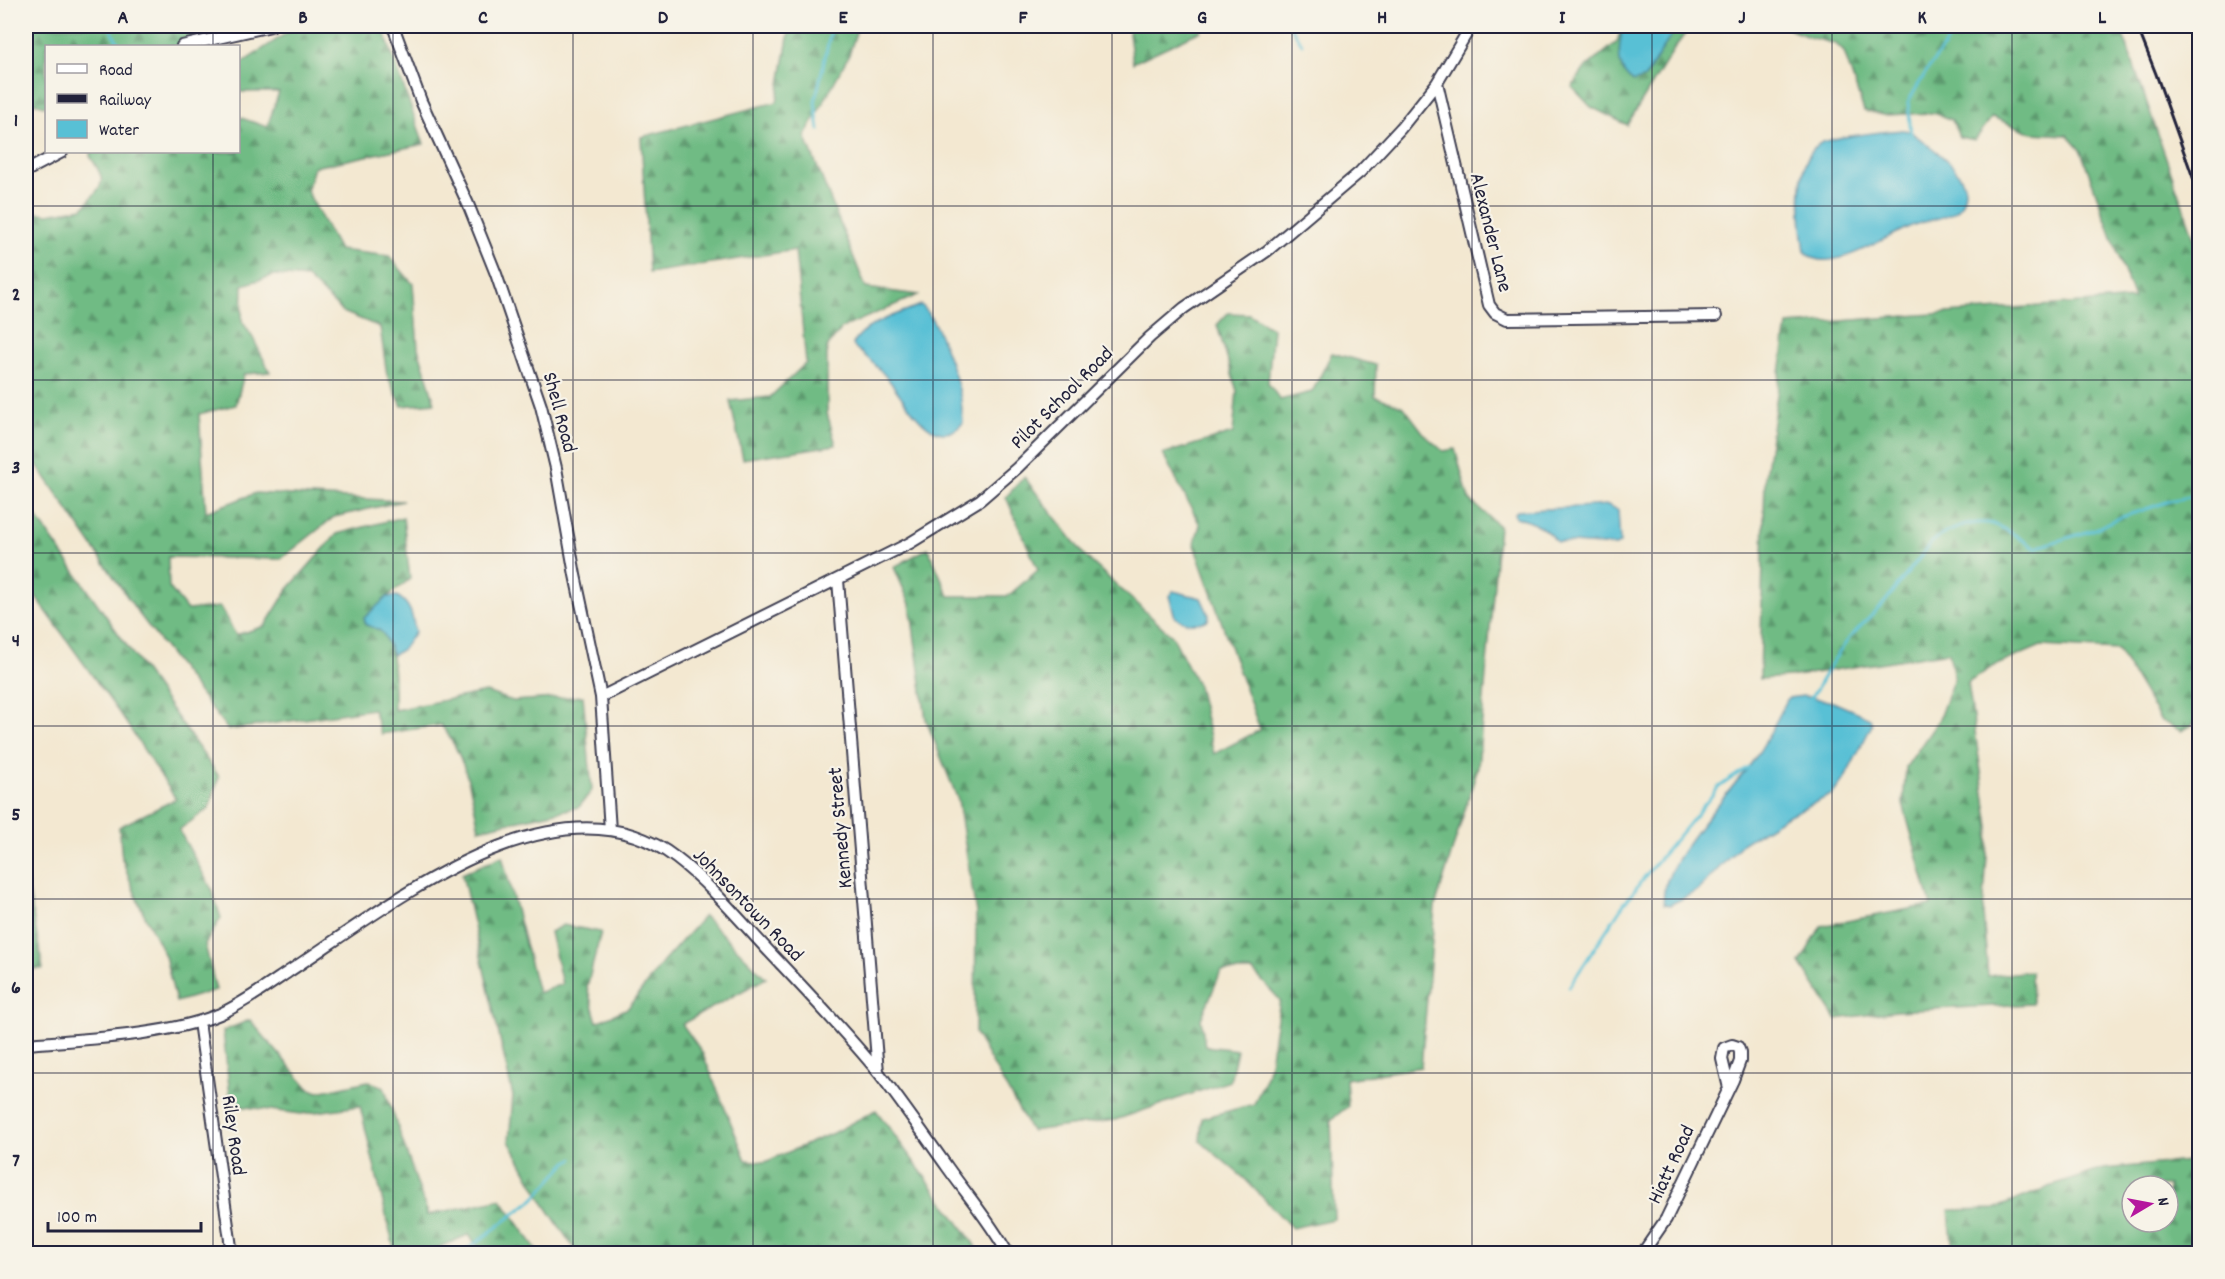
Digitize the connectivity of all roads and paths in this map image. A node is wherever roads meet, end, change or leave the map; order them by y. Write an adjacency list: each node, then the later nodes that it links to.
1 (271, 26): 4 (street)
2 (393, 26): 10 (street, Shell Road)
3 (1471, 26): 5 (street, Pilot School Road)
4 (186, 45)
5 (1437, 83): 8 (street, Alexander Lane); 9 (street, Pilot School Road)
6 (61, 153): 7 (street)
7 (26, 171)
8 (1716, 316)
9 (838, 580): 10 (street, Pilot School Road); 14 (street, Kennedy Street)
10 (601, 697): 11 (street, Shell Road)
11 (610, 830): 12 (street, Johnsontown Road); 14 (street, Johnsontown Road)
12 (199, 1022): 13 (street, Johnsontown Road); 16 (street, Riley Road)
13 (26, 1044)
14 (878, 1072): 17 (street, Johnsontown Road)
15 (1729, 1088): 18 (street, Hiatt Road)
16 (232, 1254)
17 (1008, 1254)
18 (1642, 1254)

